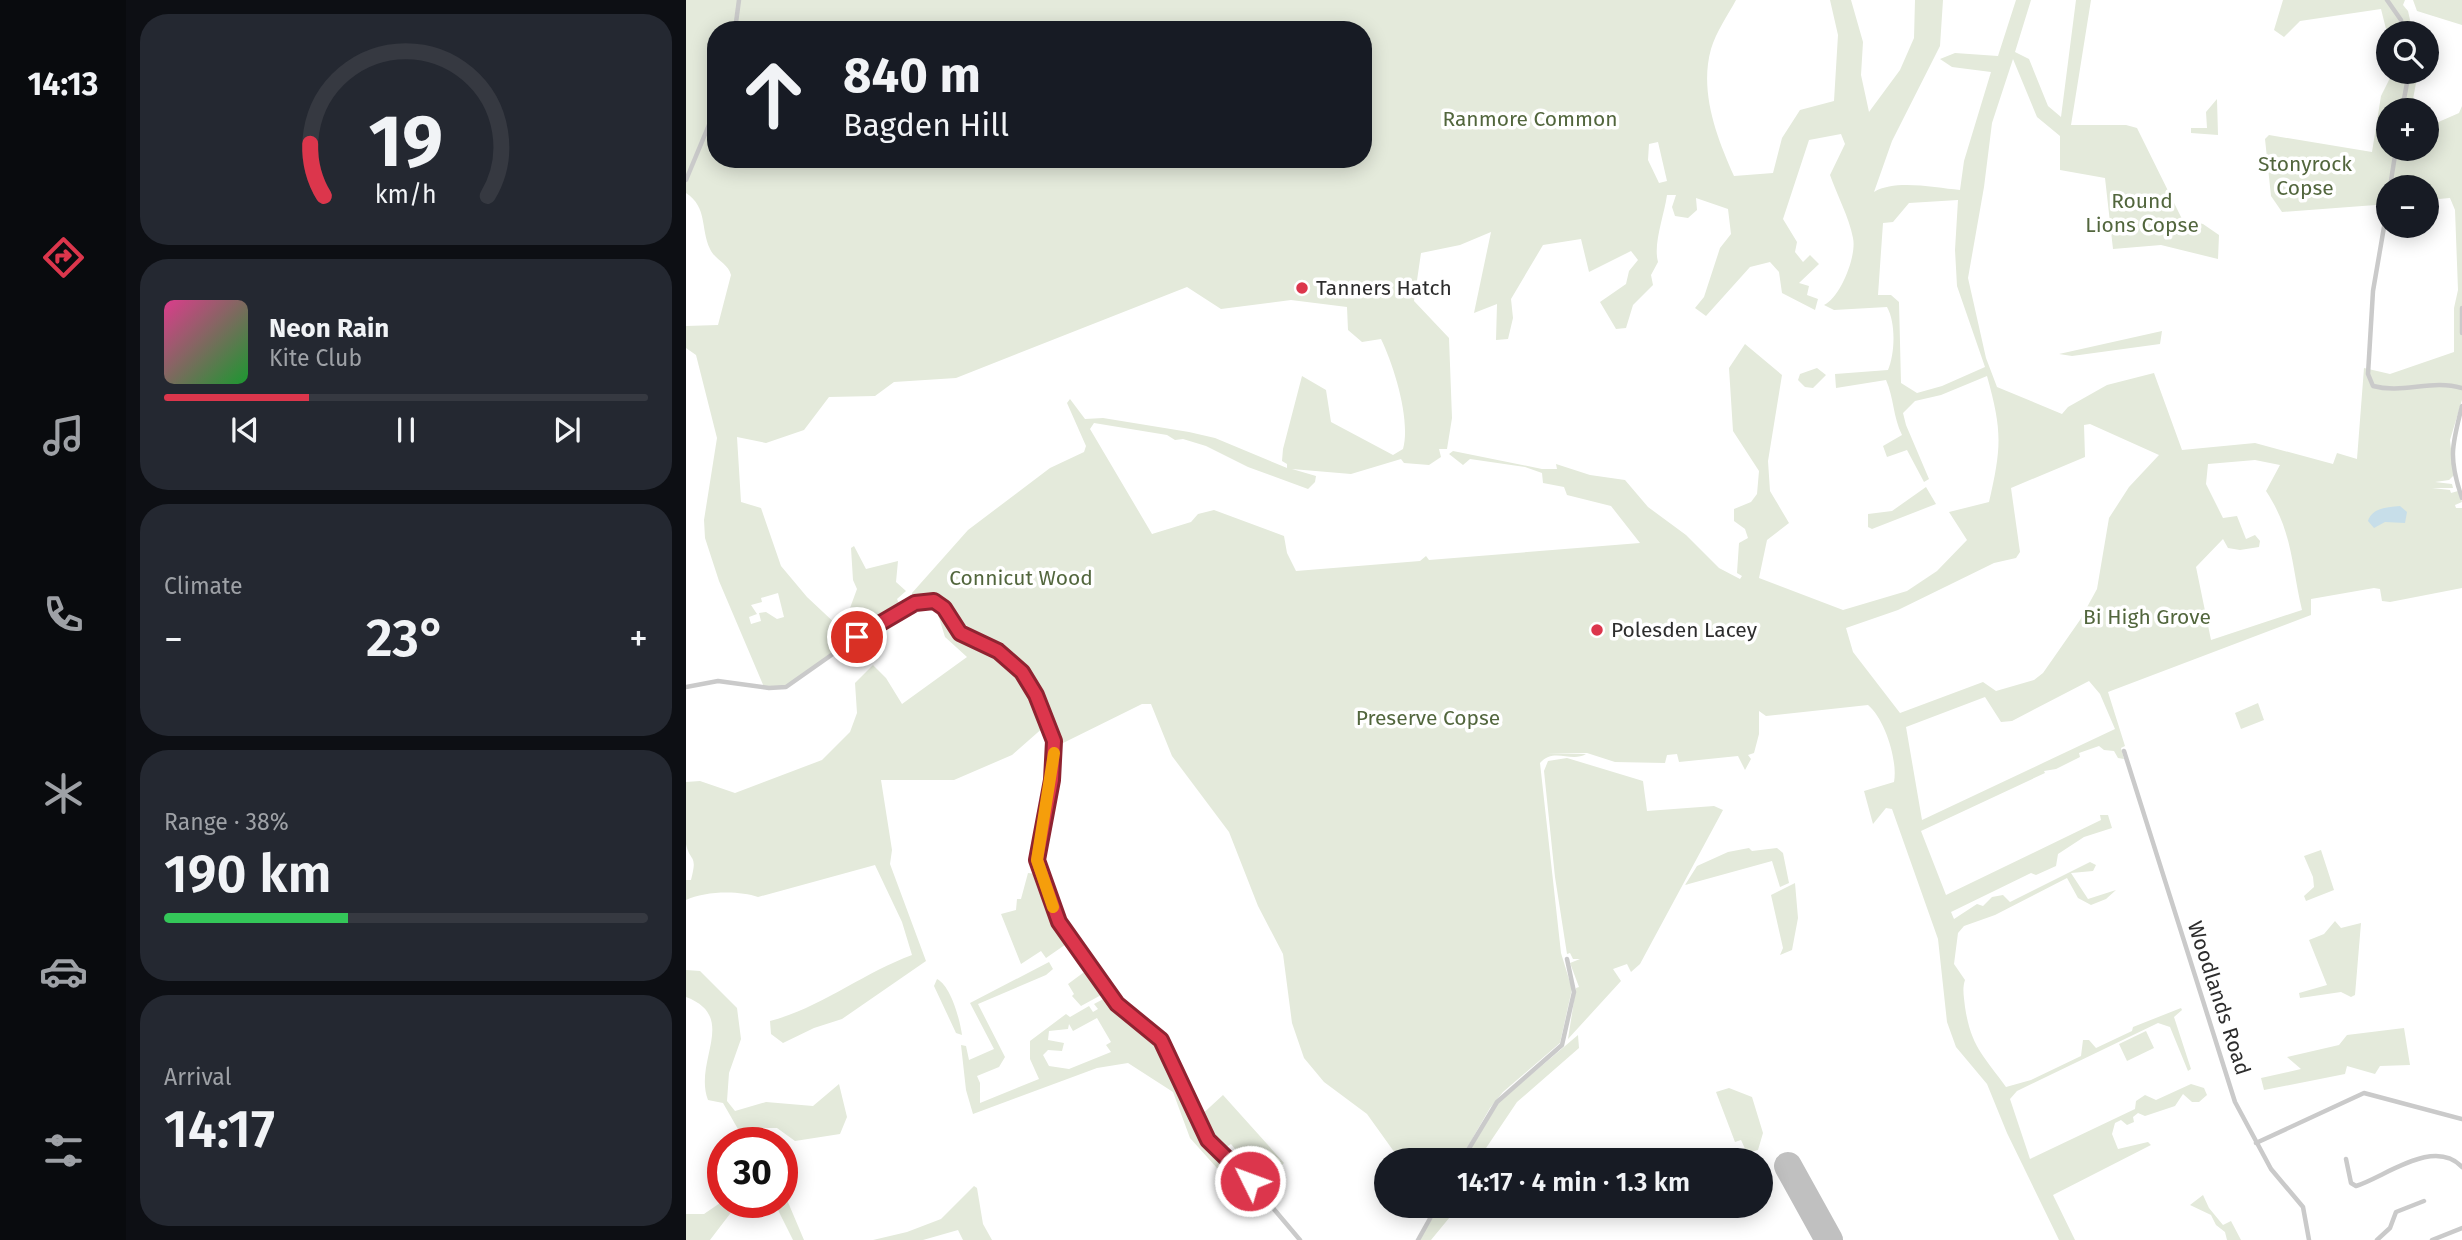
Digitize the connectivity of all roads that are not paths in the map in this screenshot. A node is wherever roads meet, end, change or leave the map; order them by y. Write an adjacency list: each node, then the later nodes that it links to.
1 (739, 0): 3 (street)
2 (2387, 0): 4 (street)
3 (736, 21)
4 (2401, 21)
5 (707, 130): 6 (street)
6 (686, 180)
7 (2382, 238): 10 (street)
8 (2462, 308): 9 (street)
9 (2462, 333)
10 (2462, 388)
11 (2462, 406): 12 (street)
12 (2462, 498)
13 (686, 687): 24 (street)
14 (2124, 751): 17 (street, Woodlands Road)
15 (1567, 959): 18 (street)
16 (2462, 1119): 17 (street)
17 (2256, 1143): 26 (street, Woodlands Road)
18 (1469, 1148)
19 (2346, 1159): 20 (street)
20 (2462, 1167)
21 (2424, 1201): 27 (street)
22 (1430, 1218): 25 (street)
23 (2462, 1228): 28 (street)
24 (1300, 1240)
25 (1418, 1240)
26 (2309, 1240)
27 (2377, 1240)
28 (2432, 1240)

